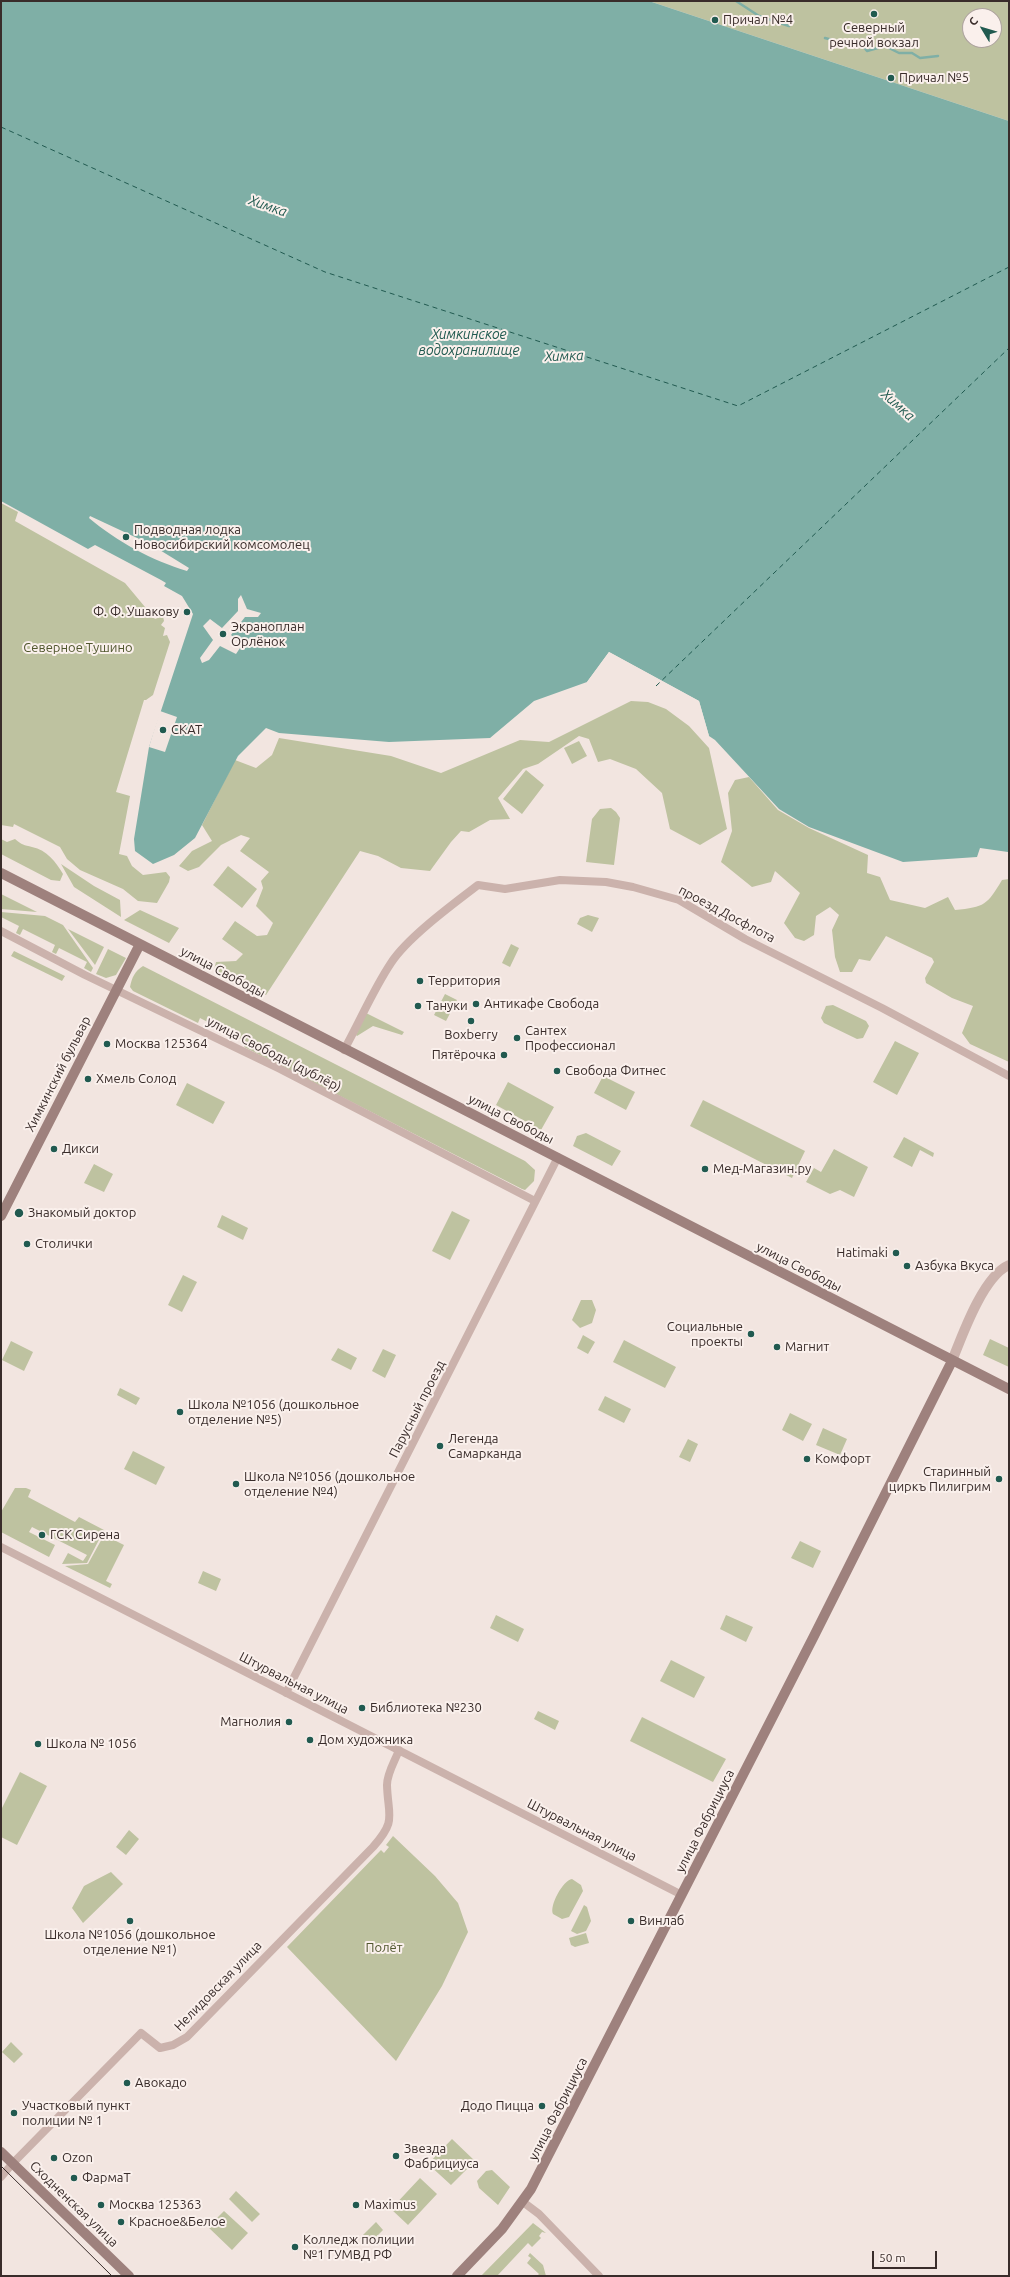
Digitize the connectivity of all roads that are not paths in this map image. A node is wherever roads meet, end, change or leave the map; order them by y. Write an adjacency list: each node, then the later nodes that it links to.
1 (1, 873): 3 (main road, улица Свободы)
2 (1, 931): 4 (street, улица Свободы (дублёр))
3 (140, 944): 4 (main road, Химкинский бульвар); 5 (main road, улица Свободы)
4 (117, 990): 8 (street, улица Свободы (дублёр)); 9 (main road, Химкинский бульвар)
5 (344, 1050): 6 (street, проезд Досфлота); 7 (main road, улица Свободы)
6 (1009, 1076)
7 (558, 1157): 8 (street, Парусный проезд); 11 (main road, улица Свободы)
8 (536, 1201): 14 (street, Парусный проезд)
9 (1, 1216)
10 (1009, 1265): 11 (street)
11 (952, 1361): 12 (main road, улица Свободы); 16 (main road, улица Фабрициуса)
12 (1009, 1389)
13 (1, 1547): 14 (street, Штурвальная улица)
14 (286, 1693): 15 (street, Штурвальная улица)
15 (399, 1750): 16 (street, Штурвальная улица); 18 (street, Нелидовская улица)
16 (682, 1894): 20 (main road, улица Фабрициуса)
17 (1, 2152): 18 (main road, Сходненская улица)
18 (13, 2163): 19 (street, Нелидовская улица); 21 (main road, Сходненская улица)
19 (1, 2177)
20 (523, 2202): 22 (main road, улица Фабрициуса); 23 (street)
21 (129, 2276)
22 (457, 2276)
23 (599, 2276)

